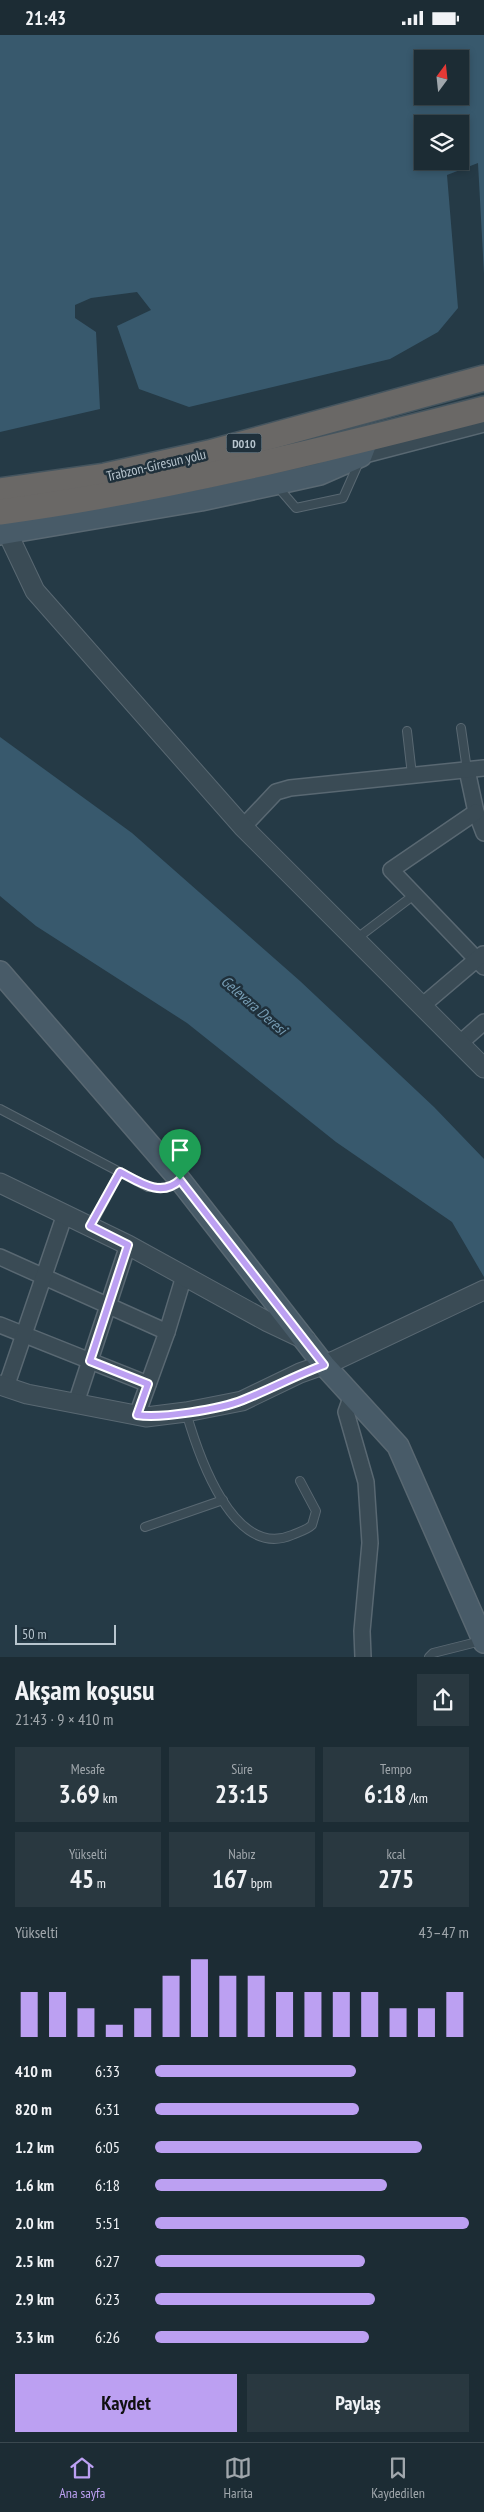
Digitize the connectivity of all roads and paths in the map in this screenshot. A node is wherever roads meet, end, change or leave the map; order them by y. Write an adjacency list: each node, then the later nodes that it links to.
1 (484, 378): 6 (highway, Trabzon-Giresun yolu / D010)
2 (484, 409): 4 (highway, Trabzon-Giresun yolu / D010)
3 (484, 424): 4 (street)
4 (365, 447): 5 (main road); 5 (lane); 7 (highway, Trabzon-Giresun yolu / D010)
5 (275, 484): 7 (main road)
6 (0, 491)
7 (3, 526): 14 (street)
8 (461, 728): 11 (lane)
9 (407, 731): 12 (lane)
10 (484, 768): 11 (street)
11 (467, 770): 12 (street); 13 (street)
12 (412, 775): 14 (street)
13 (476, 812): 15 (street); 16 (street)
14 (244, 827): 17 (street)
15 (484, 833)
16 (414, 895): 17 (lane); 18 (street)
17 (356, 939): 20 (street)
18 (481, 960): 20 (street)
19 (0, 972): 26 (main road)
20 (423, 1005): 22 (street)
21 (484, 1022): 22 (street)
22 (459, 1044): 23 (street)
23 (484, 1069)
24 (0, 1109): 25 (lane)
25 (120, 1172): 26 (lane); 29 (lane)
26 (180, 1180): 39 (main road)
27 (1, 1186): 28 (street)
28 (65, 1213): 29 (street); 32 (street)
29 (90, 1226): 30 (street)
30 (128, 1245): 33 (street); 35 (street)
31 (0, 1257): 32 (street)
32 (43, 1276): 35 (street); 38 (street)
33 (184, 1276): 37 (street); 39 (street)
34 (484, 1290): 41 (street)
35 (108, 1306): 37 (street); 40 (street)
36 (0, 1325): 38 (street)
37 (167, 1332): 42 (street)
38 (23, 1335): 40 (street); 43 (street)
39 (308, 1341): 41 (main road)
40 (90, 1361): 42 (street); 45 (street)
41 (329, 1363): 44 (main road); 46 (street)
42 (148, 1384): 47 (street)
43 (3, 1386): 45 (street)
44 (352, 1395): 51 (main road); 52 (street)
45 (76, 1403): 47 (street)
46 (186, 1413): 47 (street); 49 (lane)
47 (137, 1415)
48 (300, 1481): 49 (lane)
49 (223, 1500): 50 (lane)
50 (145, 1527)
51 (483, 1641): 53 (lane)
52 (363, 1657)
53 (429, 1657)

